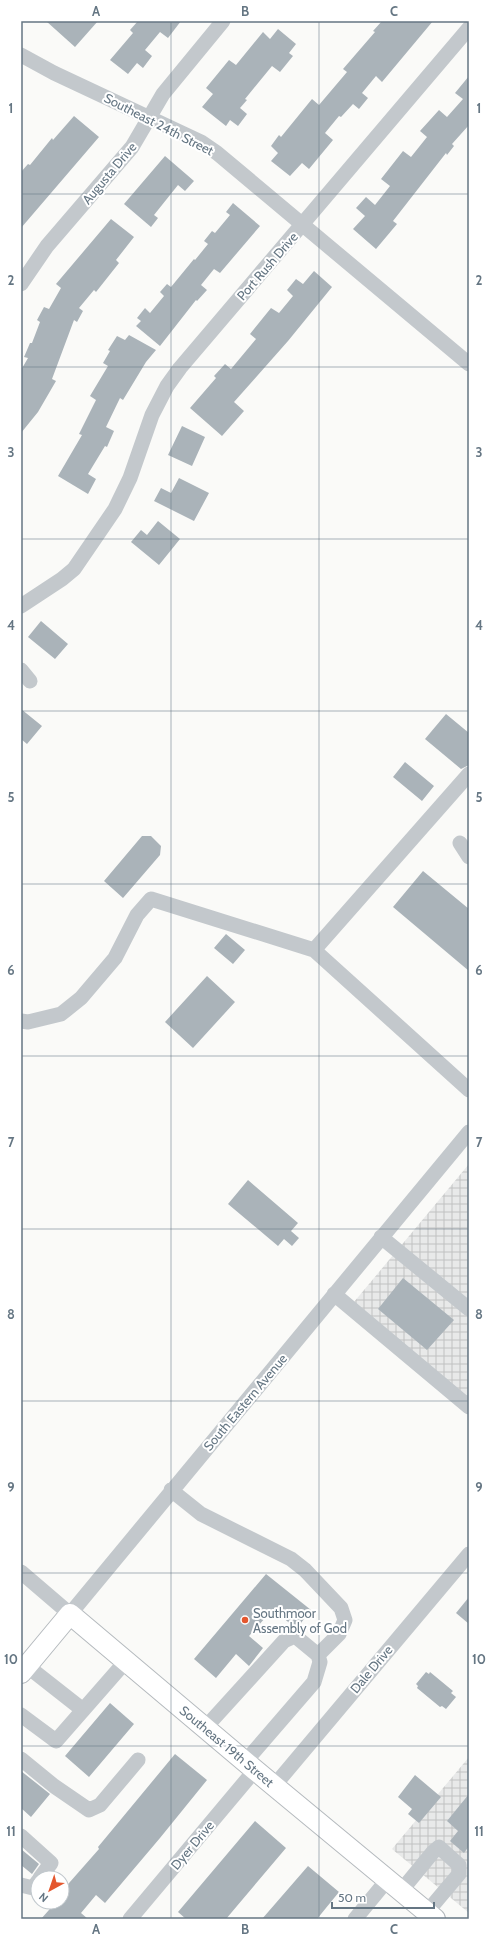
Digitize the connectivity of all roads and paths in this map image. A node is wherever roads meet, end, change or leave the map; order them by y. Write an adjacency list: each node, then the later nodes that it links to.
1 (223, 21): 4 (street, Augusta Drive)
2 (469, 28): 5 (street, Port Rush Drive)
3 (21, 56): 4 (street, Southeast 24th Street)
4 (149, 117): 5 (street, Southeast 24th Street); 6 (street, Augusta Drive)
5 (302, 224): 7 (street, Southeast 24th Street); 8 (street, Port Rush Drive)
6 (21, 284)
7 (469, 364)
8 (21, 606)
9 (469, 774): 12 (street)
10 (460, 843): 11 (street)
11 (469, 857)
12 (314, 950): 13 (street); 14 (street)
13 (21, 1021)
14 (469, 1090)
15 (469, 1132): 16 (street, South Eastern Avenue)
16 (381, 1237): 17 (street, South Eastern Avenue); 18 (street)
17 (334, 1294): 19 (street); 20 (street, South Eastern Avenue)
18 (469, 1309)
19 (469, 1407)
20 (172, 1490): 23 (street, South Eastern Avenue); 24 (street)
21 (469, 1554): 33 (street, Dale Drive)
22 (21, 1572): 23 (street, Southeast 19th Street)
23 (70, 1614): 25 (main road, Southeast 19th Street); 26 (main road, South Eastern Avenue)
24 (318, 1655): 29 (street); 32 (street, Dyer Drive)
25 (126, 1661): 27 (street); 29 (main road, Southeast 19th Street)
26 (24, 1669): 27 (street)
27 (83, 1710): 28 (street)
28 (21, 1715)
29 (206, 1728): 32 (main road, Southeast 19th Street)
30 (21, 1758): 31 (street)
31 (138, 1760)
32 (250, 1766): 33 (main road, Southeast 19th Street); 38 (street, Dyer Drive)
33 (274, 1786): 36 (main road, Southeast 19th Street)
34 (21, 1836): 35 (street)
35 (46, 1870)
36 (395, 1885): 37 (main road, Southeast 19th Street); 37 (street); 39 (street)
37 (431, 1916)
38 (130, 1919)
39 (355, 1919)

